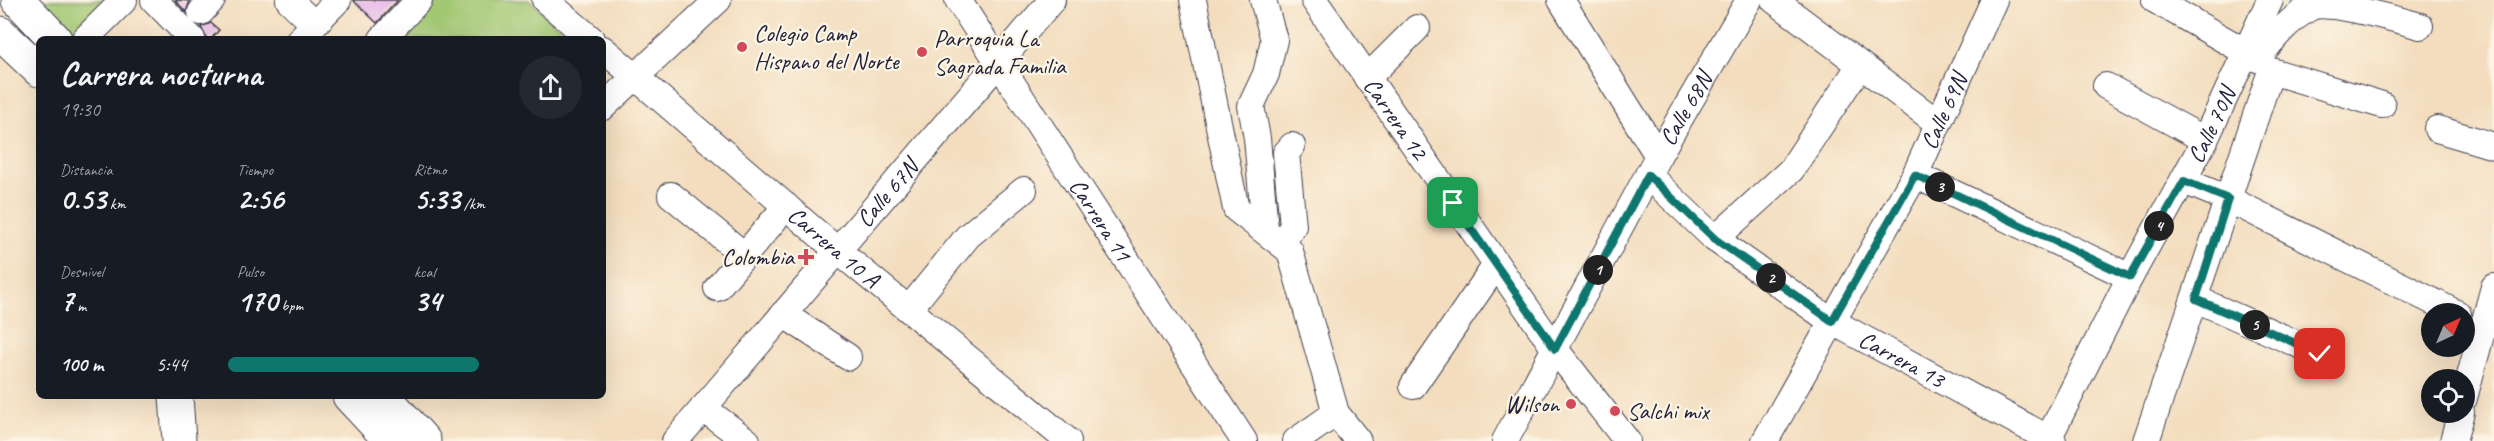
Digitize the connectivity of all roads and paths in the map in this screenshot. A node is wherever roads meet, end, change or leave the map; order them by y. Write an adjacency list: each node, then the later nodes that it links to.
1 (18, 0): 24 (main road)
2 (124, 0): 25 (street)
3 (154, 0): 26 (street)
4 (289, 0): 22 (street)
5 (338, 0): 22 (street)
6 (418, 0): 27 (street)
7 (545, 0): 28 (street)
8 (718, 0): 34 (street)
9 (958, 0): 31 (street, Carrera 11)
10 (1052, 0): 31 (street, Calle 67N)
11 (1193, 0): 51 (street)
12 (1263, 0): 51 (street)
13 (1314, 0): 35 (street, Carrera 12)
14 (1561, 0): 44 (street, Carrera 13)
15 (1749, 0): 44 (street, Calle 68N)
16 (1774, 0): 32 (street)
17 (1994, 0): 39 (street, Calle 69N)
18 (2155, 0): 30 (street)
19 (2270, 0): 30 (street, Calle 70N)
20 (2420, 26): 30 (street)
21 (1417, 28): 35 (street)
22 (307, 31)
23 (0, 33): 33 (main road)
24 (52, 36)
25 (88, 36)
26 (189, 36)
27 (385, 36)
28 (587, 36)
29 (606, 52): 34 (street, Carrera 10 A)
30 (2258, 60): 38 (street); 41 (street, Calle 70N); 49 (street)
31 (998, 63): 53 (street, Calle 67N); 83 (street, Carrera 11)
32 (1860, 65): 39 (street); 52 (street)
33 (36, 67)
34 (636, 77): 37 (street); 50 (street, Carrera 10 A)
35 (1366, 78): 55 (street, Carrera 12)
36 (2106, 86): 41 (street)
37 (606, 104)
38 (2382, 105)
39 (1938, 123): 45 (street, Calle 69N)
40 (2437, 129): 43 (street)
41 (2205, 140): 46 (street, Calle 70N)
42 (1292, 146): 51 (street)
43 (2494, 146)
44 (1653, 165): 52 (street, Carrera 13); 65 (street, Calle 68N)
45 (1915, 175): 56 (street); 63 (street, Calle 69N)
46 (2184, 181): 49 (street); 56 (street, Calle 70N)
47 (1024, 190): 61 (street)
48 (670, 195): 54 (street)
49 (2228, 199): 59 (street); 60 (street)
50 (786, 206): 53 (street, Carrera 10 A); 54 (street)
51 (1273, 236): 74 (street)
52 (1715, 239): 63 (street, Carrera 13)
53 (837, 250): 61 (street, Carrera 10 A); 62 (street, Calle 67N)
54 (744, 255): 58 (street)
55 (1496, 265): 65 (street, Carrera 12); 69 (street)
56 (2130, 277): 76 (street, Calle 70N)
57 (2494, 287): 64 (street)
58 (717, 288)
59 (2196, 299): 66 (street); 89 (street)
60 (2436, 303)
61 (909, 309): 82 (street, Carrera 10 A)
62 (783, 314): 67 (street); 73 (street, Calle 67N)
63 (1832, 321): 76 (street, Carrera 13); 88 (street, Calle 69N)
64 (2480, 325): 68 (street)
65 (1555, 349): 86 (street, Calle 68N); 87 (street, Carrera 12)
66 (2320, 354)
67 (848, 357)
68 (2470, 369)
69 (1413, 386)
70 (176, 399): 77 (main road)
71 (352, 399): 78 (main road)
72 (387, 399): 79 (main road)
73 (703, 408): 80 (street, Calle 67N); 81 (street)
74 (1336, 413): 84 (street); 85 (street)
75 (2458, 423): 90 (street)
76 (2050, 440)
77 (179, 441)
78 (392, 441)
79 (424, 441)
80 (675, 441)
81 (747, 441)
82 (1068, 441)
83 (1244, 441)
84 (1296, 441)
85 (1358, 441)
86 (1505, 441)
87 (1627, 441)
88 (1765, 441)
89 (2146, 441)
90 (2453, 441)

